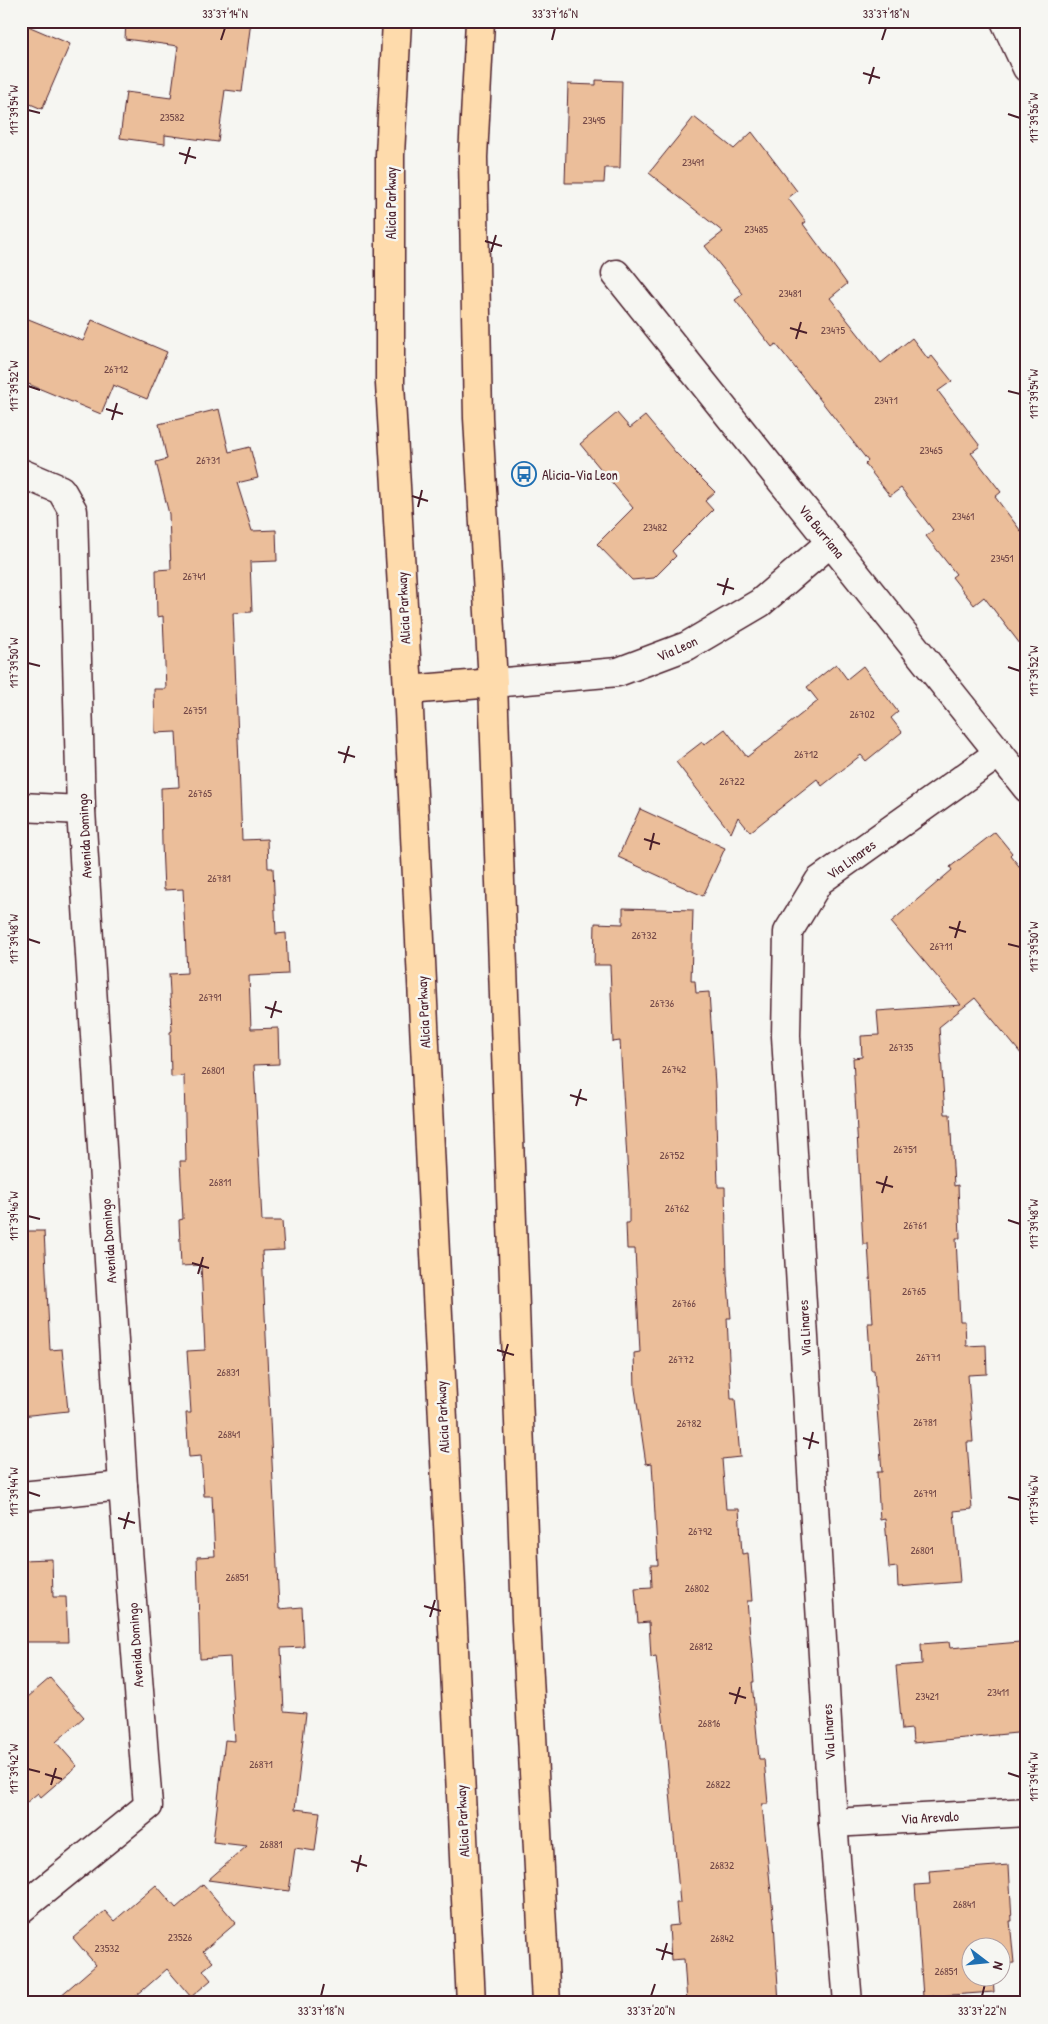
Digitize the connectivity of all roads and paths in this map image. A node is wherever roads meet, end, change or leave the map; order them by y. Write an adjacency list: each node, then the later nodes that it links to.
1 (397, 21): 9 (main road, Alicia Parkway)
2 (480, 21): 8 (main road)
3 (1005, 21): 4 (street)
4 (1027, 68)
5 (616, 274): 7 (street, Via Burriana)
6 (21, 473): 13 (street, Avenida Domingo)
7 (831, 542): 8 (street, Via Leon); 10 (street, Via Burriana)
8 (493, 683): 9 (main road); 20 (main road)
9 (408, 690): 19 (main road, Alicia Parkway)
10 (999, 753): 11 (street, Via Burriana); 17 (street, Via Linares)
11 (1027, 788)
12 (21, 807): 13 (street)
13 (82, 810): 14 (street, Avenida Domingo)
14 (123, 1486): 15 (street); 18 (street, Avenida Domingo)
15 (21, 1496)
16 (1027, 1812): 17 (street, Via Arevalo)
17 (833, 1823): 21 (street, Via Linares)
18 (21, 1909)
19 (471, 2003)
20 (546, 2003)
21 (848, 2003)

